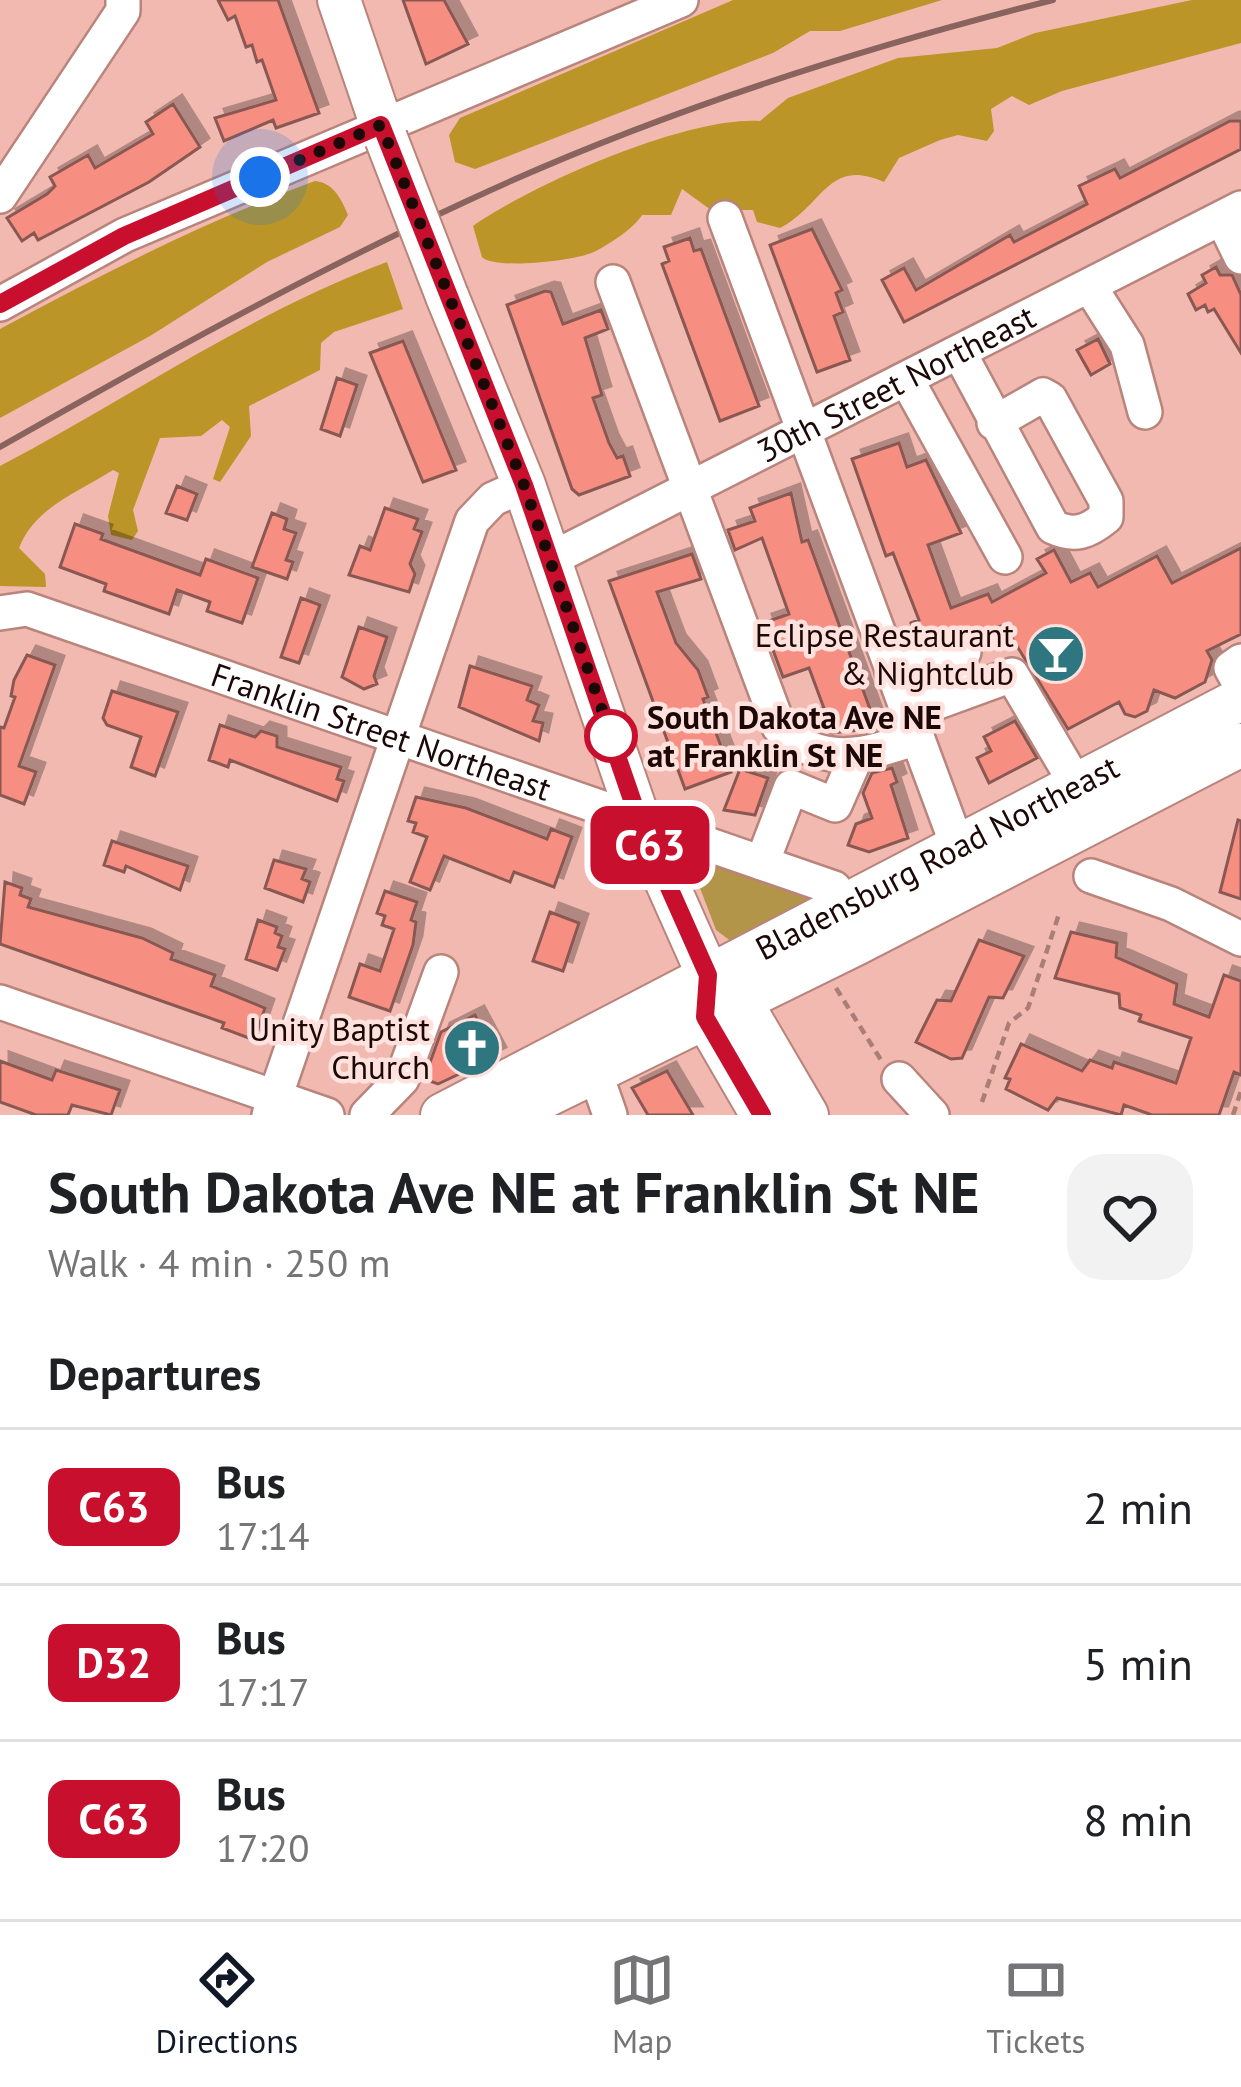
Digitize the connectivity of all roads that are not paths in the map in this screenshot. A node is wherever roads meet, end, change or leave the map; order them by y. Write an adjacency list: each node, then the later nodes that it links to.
1 (123, 0): 5 (street)
2 (339, 0): 4 (main road)
3 (681, 0): 4 (street)
4 (384, 132): 11 (street); 17 (main road, bridge)
5 (0, 196)
6 (1232, 213): 8 (street); 10 (street, 30th Street Northeast)
7 (725, 218): 16 (street)
8 (1241, 257)
9 (613, 282): 18 (street)
10 (1090, 287): 12 (street, 30th Street Northeast); 14 (street)
11 (2, 297)
12 (960, 354): 13 (street, 30th Street Northeast); 15 (street)
13 (908, 382): 16 (street, 30th Street Northeast); 19 (street)
14 (1145, 412)
15 (994, 423)
16 (805, 434): 18 (street, 30th Street Northeast); 24 (street)
17 (524, 485): 20 (main road); 28 (street)
18 (690, 491): 20 (street, 30th Street Northeast); 30 (street)
19 (1005, 557)
20 (551, 559): 32 (main road)
21 (5, 611): 28 (street, Franklin Street Northeast)
22 (964, 652): 24 (street)
23 (1241, 661): 25 (street)
24 (892, 672): 27 (street)
25 (1241, 686)
26 (1241, 699): 31 (main road, Bladensburg Road Northeast)
27 (912, 726): 30 (street); 31 (street); 34 (street)
28 (398, 737): 32 (street, Franklin Street Northeast); 43 (street)
29 (1241, 745): 34 (main road, Bladensburg Road Northeast)
30 (856, 757): 33 (street)
31 (1076, 784): 34 (main road, Bladensburg Road Northeast)
32 (639, 820): 33 (street, Franklin Street Northeast); 39 (main road)
33 (762, 863): 36 (street, Franklin Street Northeast)
34 (964, 864): 36 (main road, Bladensburg Road Northeast)
35 (1090, 876): 37 (street)
36 (856, 921): 39 (main road, Bladensburg Road Northeast)
37 (1241, 939)
38 (441, 972): 46 (street)
39 (717, 997): 41 (main road, Bladensburg Road Northeast); 47 (main road, Bladensburg Road Northeast); 49 (main road); 50 (main road)
40 (0, 1003): 43 (street)
41 (594, 1069): 44 (main road, Bladensburg Road Northeast); 48 (street)
42 (894, 1077): 51 (street)
43 (272, 1106): 45 (street)
44 (526, 1111)
45 (327, 1115)
46 (367, 1115)
47 (442, 1115)
48 (610, 1115)
49 (762, 1115)
50 (807, 1115)
51 (932, 1115)

